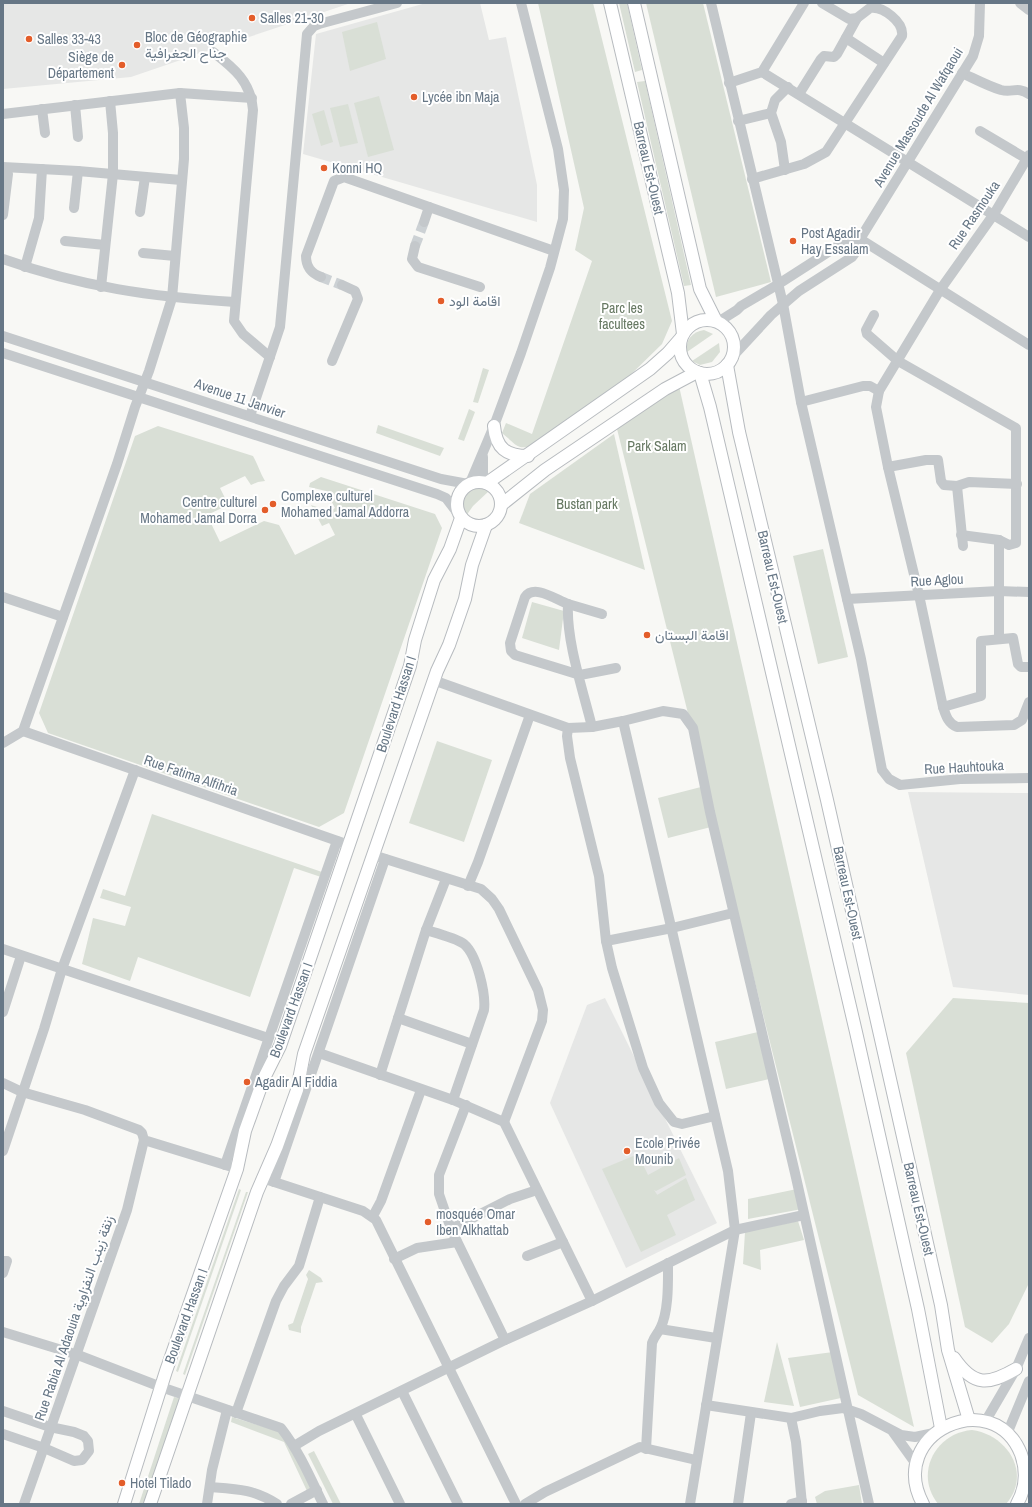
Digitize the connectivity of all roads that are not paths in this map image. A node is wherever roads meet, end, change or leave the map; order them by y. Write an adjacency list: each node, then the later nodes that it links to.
1 (397, 3): 74 (street)
2 (521, 3): 54 (street)
3 (610, 3): 71 (main road, Barreau Est-Ouest)
4 (634, 3): 69 (main road, Barreau Est-Ouest)
5 (710, 3): 17 (street)
6 (804, 3): 15 (street)
7 (822, 3): 11 (street)
8 (980, 3): 16 (street, Avenue Massoude Al Wafqaoui)
9 (1020, 3): 10 (street)
10 (1029, 10)
11 (857, 18): 12 (street); 14 (street)
12 (846, 38): 14 (street); 20 (street)
13 (213, 52): 22 (street)
14 (884, 63): 29 (street)
15 (762, 72): 17 (street); 18 (street)
16 (962, 74): 21 (street); 34 (street, Avenue Massoude Al Wafqaoui)
17 (729, 83): 28 (street)
18 (788, 87): 20 (street); 26 (street)
19 (180, 94): 22 (street); 23 (street); 42 (street)
20 (799, 94): 29 (street)
21 (1029, 94)
22 (252, 98): 66 (street)
23 (110, 101): 24 (street); 39 (street)
24 (74, 105): 25 (street); 32 (street)
25 (42, 109): 27 (street); 31 (street)
26 (771, 113): 28 (street); 37 (street)
27 (3, 114)
28 (738, 122): 41 (street)
29 (845, 123): 34 (street); 37 (street)
30 (980, 131): 33 (street)
31 (45, 133)
32 (78, 137)
33 (1028, 157): 46 (street, Rue Rasmouka)
34 (907, 161): 46 (street); 50 (street, Avenue Massoude Al Wafqaoui)
35 (42, 169): 36 (street); 38 (street); 58 (street)
36 (6, 170): 47 (street)
37 (784, 170): 41 (street)
38 (78, 171): 39 (street); 44 (street)
39 (113, 174): 40 (street); 52 (street)
40 (145, 176): 42 (street); 45 (street)
41 (752, 179): 60 (street)
42 (182, 180): 56 (street)
43 (429, 207): 48 (street); 54 (street); 59 (street)
44 (74, 208)
45 (140, 212)
46 (994, 214): 49 (street); 64 (street, Rue Rasmouka)
47 (3, 215)
48 (424, 222)
49 (1029, 237)
50 (860, 239): 60 (street); 64 (street); 67 (street, Avenue Massoude Al Wafqaoui)
51 (65, 241): 52 (street)
52 (105, 245): 62 (street)
53 (415, 246): 63 (street)
54 (554, 251): 84 (street)
55 (144, 253): 56 (street)
56 (175, 256): 65 (street)
57 (3, 259): 58 (street)
58 (25, 267): 62 (street)
59 (321, 277)
60 (777, 285): 67 (street); 69 (street)
61 (342, 286): 75 (street)
62 (101, 287): 65 (street)
63 (480, 287)
64 (940, 290): 72 (street); 77 (street, Rue Rasmouka)
65 (172, 298): 66 (street); 79 (street)
66 (236, 302): 74 (street)
67 (783, 304): 76 (street, Avenue Massoude Al Wafqaoui); 82 (street)
68 (874, 315): 77 (street)
69 (717, 321): 71 (main road); 76 (main road)
70 (3, 336): 79 (street, Avenue 11 Janvier)
71 (682, 336): 78 (main road); 86 (main road)
72 (1029, 345)
73 (3, 353): 81 (street)
74 (270, 357): 83 (street)
75 (332, 361)
76 (730, 361): 78 (main road); 172 (main road, Barreau Est-Ouest)
77 (898, 361): 80 (street, Rue Rasmouka); 90 (street)
78 (698, 373): 92 (main road); 190 (main road, Barreau Est-Ouest)
79 (145, 381): 81 (street); 83 (street, Avenue 11 Janvier)
80 (879, 391): 82 (street); 87 (street)
81 (138, 397): 93 (street); 105 (street)
82 (801, 402): 101 (street)
83 (250, 416): 89 (street, Avenue 11 Janvier)
84 (494, 426): 85 (street); 86 (main road)
85 (483, 453): 88 (street); 89 (street)
86 (528, 456): 88 (main road)
87 (888, 467): 91 (street); 100 (street)
88 (485, 482): 89 (main road); 92 (main road)
89 (469, 483): 93 (main road)
90 (1017, 484): 91 (street); 96 (street)
91 (957, 486): 95 (street)
92 (501, 505): 94 (main road)
93 (460, 516): 94 (main road); 122 (main road, Boulevard Hassan I)
94 (486, 525): 110 (main road, Boulevard Hassan I)
95 (961, 535): 96 (street); 97 (street)
96 (999, 540): 98 (street)
97 (962, 546)
98 (999, 591): 99 (street, Rue Aglou); 100 (street, Rue Aglou); 106 (street)
99 (1029, 592)
100 (919, 595): 101 (street, Rue Aglou); 112 (street)
101 (847, 599): 120 (street, Rue Hauhtouka)
102 (6, 600): 105 (street)
103 (568, 604): 104 (street); 109 (street); 109 (street)
104 (602, 614)
105 (63, 617): 117 (street)
106 (999, 639): 107 (street); 112 (street)
107 (1029, 667)
108 (616, 668): 109 (street)
109 (580, 675): 115 (street)
110 (434, 680): 113 (street); 123 (main road, Boulevard Hassan I)
111 (1029, 702): 112 (street)
112 (943, 707)
113 (530, 714): 116 (street); 125 (street)
114 (623, 721): 115 (street); 126 (street); 127 (street)
115 (592, 727): 116 (street)
116 (568, 728): 129 (street)
117 (23, 731): 118 (street); 119 (street, Rue Fatima Alfihria)
118 (3, 743)
119 (135, 770): 121 (street, Rue Fatima Alfihria); 132 (street)
120 (1029, 778)
121 (337, 841): 122 (street, Rue Fatima Alfihria); 136 (street)
122 (349, 845): 150 (main road, Boulevard Hassan I)
123 (379, 857): 124 (street); 138 (street); 151 (main road, Boulevard Hassan I)
124 (446, 879): 125 (street); 128 (street)
125 (468, 886): 146 (street)
126 (733, 913): 127 (street); 155 (street)
127 (672, 928): 129 (street); 145 (street)
128 (426, 930): 135 (street); 137 (street)
129 (606, 941): 145 (street)
130 (3, 949): 131 (street)
131 (21, 956): 132 (street); 133 (street)
132 (62, 970): 136 (street); 142 (street)
133 (7, 984): 134 (street)
134 (3, 1012)
135 (398, 1018): 137 (street); 139 (street)
136 (268, 1038): 149 (street)
137 (472, 1044): 143 (street)
138 (318, 1053): 139 (street); 152 (street)
139 (380, 1075): 141 (street)
140 (3, 1083): 142 (street)
141 (421, 1090): 143 (street); 156 (street)
142 (22, 1092): 147 (street); 148 (street)
143 (453, 1100): 144 (street)
144 (466, 1105): 146 (street); 157 (street)
145 (715, 1116): 158 (street)
146 (504, 1122): 153 (street)
147 (144, 1140): 149 (street); 173 (street, Rue Rabia Al Adaouia زنقة زينب النفزاوية)
148 (3, 1151)
149 (225, 1165): 150 (street)
150 (238, 1169): 177 (main road, Boulevard Hassan I)
151 (262, 1178): 152 (street); 179 (main road, Boulevard Hassan I)
152 (274, 1182): 154 (street)
153 (537, 1190): 157 (street); 160 (street)
154 (320, 1197): 156 (street); 183 (street)
155 (804, 1215): 158 (street); 181 (street)
156 (373, 1216): 162 (street)
157 (451, 1229): 159 (street)
158 (735, 1230): 164 (street); 169 (street)
159 (457, 1242): 162 (street); 171 (street)
160 (563, 1242): 161 (street); 166 (street)
161 (527, 1256)
162 (394, 1259): 174 (street)
163 (3, 1261): 165 (street)
164 (668, 1263): 166 (street); 167 (street)
165 (3, 1273)
166 (592, 1301): 171 (street)
167 (660, 1329): 169 (street); 196 (street)
168 (3, 1332): 173 (street)
169 (716, 1338): 180 (street)
170 (1029, 1338): 175 (street)
171 (505, 1340): 174 (street)
172 (948, 1350): 175 (main road); 187 (main road, Barreau Est-Ouest)
173 (78, 1355): 177 (street); 189 (street, Rue Rabia Al Adaouia زنقة زينب النفزاوية)
174 (450, 1368): 178 (street); 211 (street)
175 (1016, 1369): 188 (street)
176 (1029, 1381): 193 (street)
177 (160, 1387): 179 (street); 203 (main road, Boulevard Hassan I)
178 (402, 1391): 185 (street); 210 (street)
179 (186, 1396): 183 (street); 204 (main road, Boulevard Hassan I)
180 (706, 1405): 184 (street); 197 (street)
181 (847, 1410): 186 (street); 191 (street); 216 (street)
182 (3, 1411): 189 (street)
183 (231, 1412): 194 (street); 199 (street)
184 (751, 1413): 186 (street); 214 (street)
185 (356, 1415): 194 (street); 209 (street)
186 (791, 1418): 201 (street)
187 (969, 1420): 188 (main road); 190 (main road)
188 (985, 1422): 193 (main road)
189 (50, 1427): 195 (street, Rue Rabia Al Adaouia زنقة زينب النفزاوية); 195 (street)
190 (938, 1430): 191 (street); 198 (main road)
191 (893, 1432): 198 (street)
192 (3, 1434): 195 (street)
193 (1007, 1434): 218 (main road)
194 (294, 1446): 200 (street)
195 (44, 1448): 202 (street, Rue Rabia Al Adaouia زنقة زينب النفزاوية)
196 (646, 1449): 197 (street); 212 (street)
197 (696, 1460): 213 (street)
198 (916, 1464): 217 (main road)
199 (210, 1487): 205 (street); 206 (street)
200 (317, 1490): 207 (street); 208 (street)
201 (802, 1503): 215 (street)
202 (24, 1504)
203 (124, 1504)
204 (150, 1504)
205 (207, 1504)
206 (277, 1504)
207 (291, 1504)
208 (323, 1504)
209 (400, 1504)
210 (458, 1504)
211 (516, 1504)
212 (525, 1504)
213 (690, 1504)
214 (738, 1504)
215 (791, 1504)
216 (870, 1504)
217 (923, 1504)
218 (1017, 1504)

